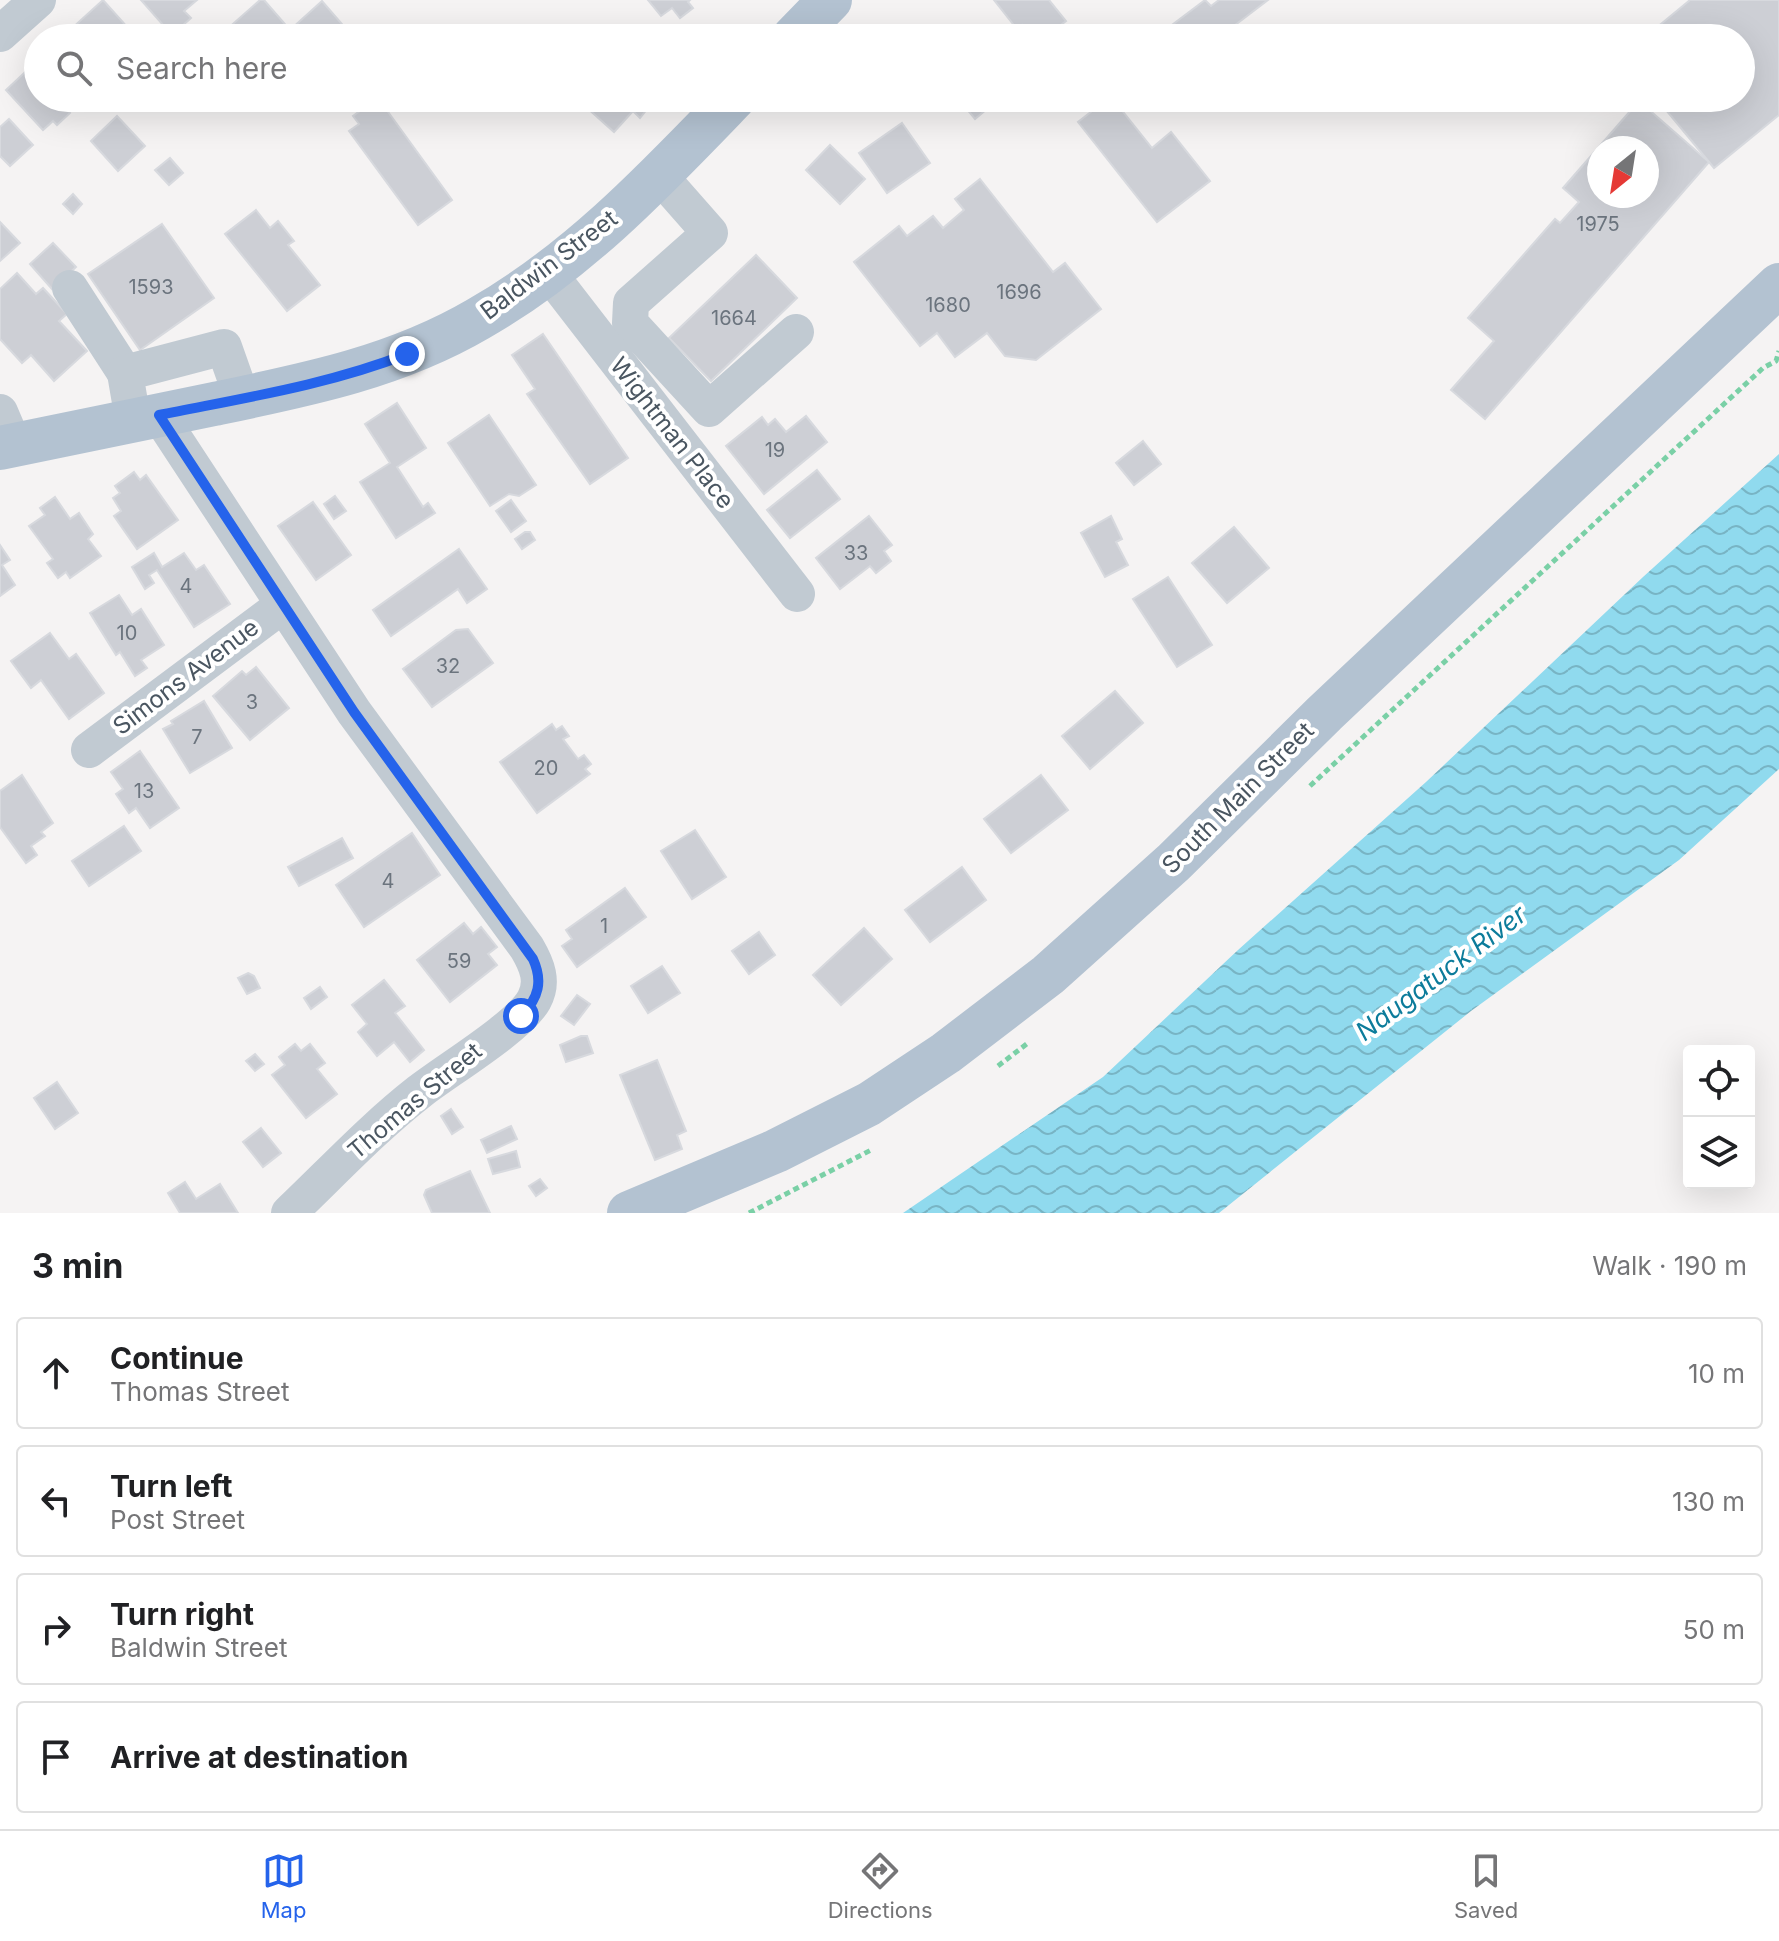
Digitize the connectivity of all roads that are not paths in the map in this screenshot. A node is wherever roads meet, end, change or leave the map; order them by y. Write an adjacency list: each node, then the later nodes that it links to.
1 (38, 0): 4 (street)
2 (830, 0): 3 (main road)
3 (807, 24)
4 (0, 34)
5 (720, 112): 6 (main road, Baldwin Street)
6 (659, 175): 7 (main road, Baldwin Street); 11 (street)
7 (548, 272): 11 (street, Wightman Place); 13 (main road, Baldwin Street)
8 (70, 288): 12 (street)
9 (1775, 298): 20 (main road, South Main Street)
10 (796, 332): 11 (street)
11 (616, 333): 16 (street, Wightman Place)
12 (125, 373): 13 (street); 14 (street)
13 (242, 398): 14 (main road, Baldwin Street)
14 (146, 418): 15 (main road, Baldwin Street); 17 (street)
15 (5, 435)
16 (797, 594)
17 (283, 605): 18 (street, Simons Avenue); 19 (street, Thomas Street)
18 (89, 750)
19 (289, 1213)
20 (629, 1213)

